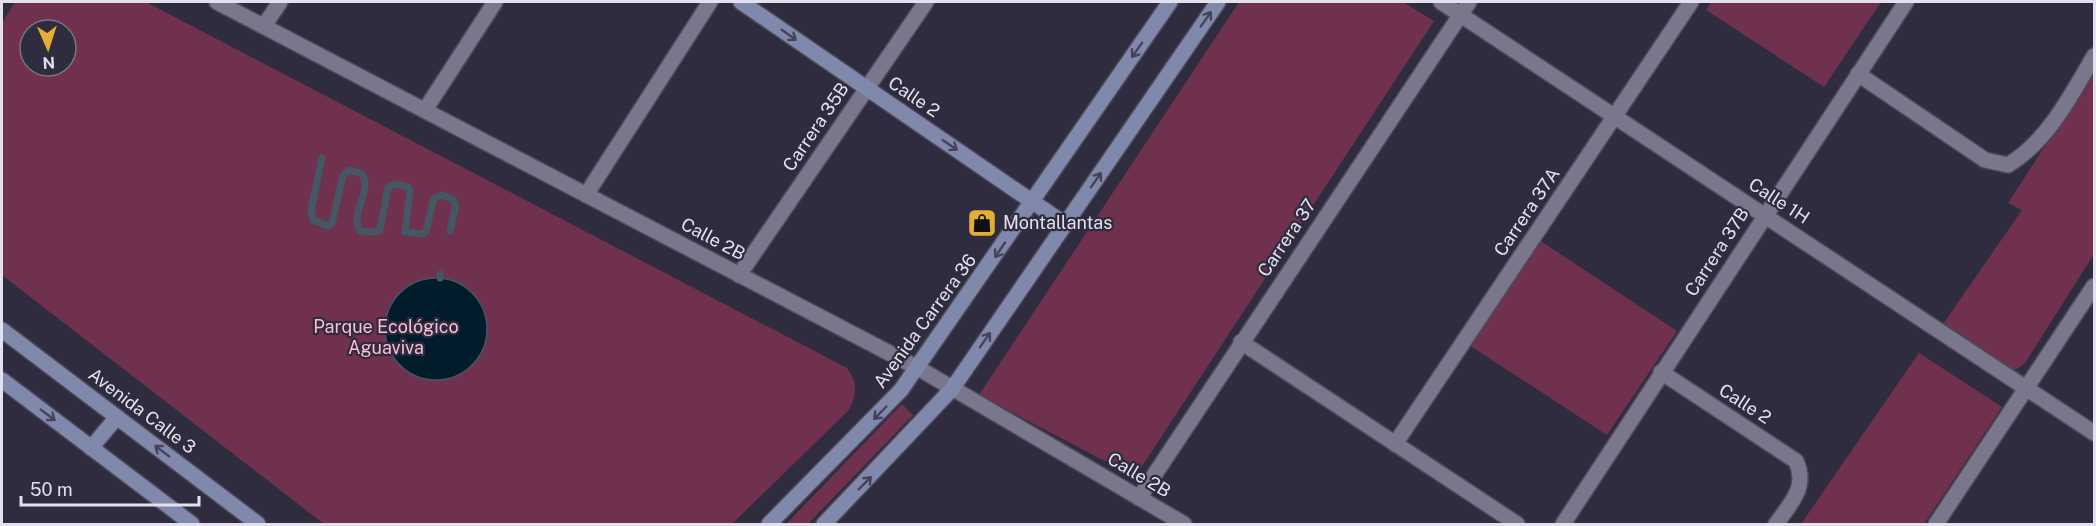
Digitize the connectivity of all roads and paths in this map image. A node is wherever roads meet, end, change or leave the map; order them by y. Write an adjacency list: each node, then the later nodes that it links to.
1 (217, 2): 13 (street, Calle 2B)
2 (280, 2): 13 (street)
3 (495, 2): 17 (street)
4 (710, 2): 19 (street)
5 (741, 2): 16 (main road, Calle 2, one-way to 16)
6 (926, 2): 16 (street, Carrera 35B)
7 (1170, 2): 20 (main road, Avenida Carrera 36, one-way to 20)
8 (1218, 2): 22 (main road, one-way to 8)
9 (1442, 2): 12 (street, Calle 1H)
10 (1691, 2): 18 (street, Carrera 37A)
11 (1905, 2): 15 (street, Carrera 37B)
12 (1465, 8): 18 (street, Calle 1H); 26 (street, Carrera 37)
13 (264, 26): 17 (street, Calle 2B)
14 (2094, 56): 15 (street)
15 (1858, 74): 21 (street, Carrera 37B)
16 (867, 88): 20 (main road, Calle 2, one-way to 20); 23 (street, Carrera 35B)
17 (425, 110): 19 (street, Calle 2B)
18 (1614, 116): 21 (street, Calle 1H); 34 (street, Carrera 37A)
19 (586, 195): 23 (street, Calle 2B)
20 (1033, 202): 22 (main road, Calle 2); 27 (main road, Avenida Carrera 36, one-way to 27)
21 (1764, 215): 28 (street, Carrera 37B); 31 (street, Calle 1H)
22 (1065, 224): 30 (main road, one-way to 22)
23 (739, 275): 27 (street, Calle 2B)
24 (2094, 286): 31 (street)
25 (2, 330): 32 (main road, Avenida Calle 3)
26 (1241, 342): 34 (street); 36 (street, Carrera 37)
27 (918, 368): 30 (street, Calle 2B); 39 (main road, Avenida Carrera 36, one-way to 39)
28 (1661, 372): 43 (street, Carrera 37B); 44 (street, Calle 2)
29 (2, 380): 35 (main road, one-way to 35)
30 (952, 388): 36 (street, Calle 2B); 40 (main road, one-way to 30)
31 (2027, 389): 33 (street, Calle 1H); 45 (street)
32 (117, 417): 35 (main road); 38 (main road, Avenida Calle 3, one-way to 32)
33 (2094, 433)
34 (1395, 444): 42 (street)
35 (91, 448): 37 (main road)
36 (1139, 498): 41 (street, Calle 2B)
37 (192, 525)
38 (258, 525)
39 (769, 525)
40 (824, 525)
41 (1184, 525)
42 (1517, 525)
43 (1563, 525)
44 (1776, 525)
45 (1936, 525)

